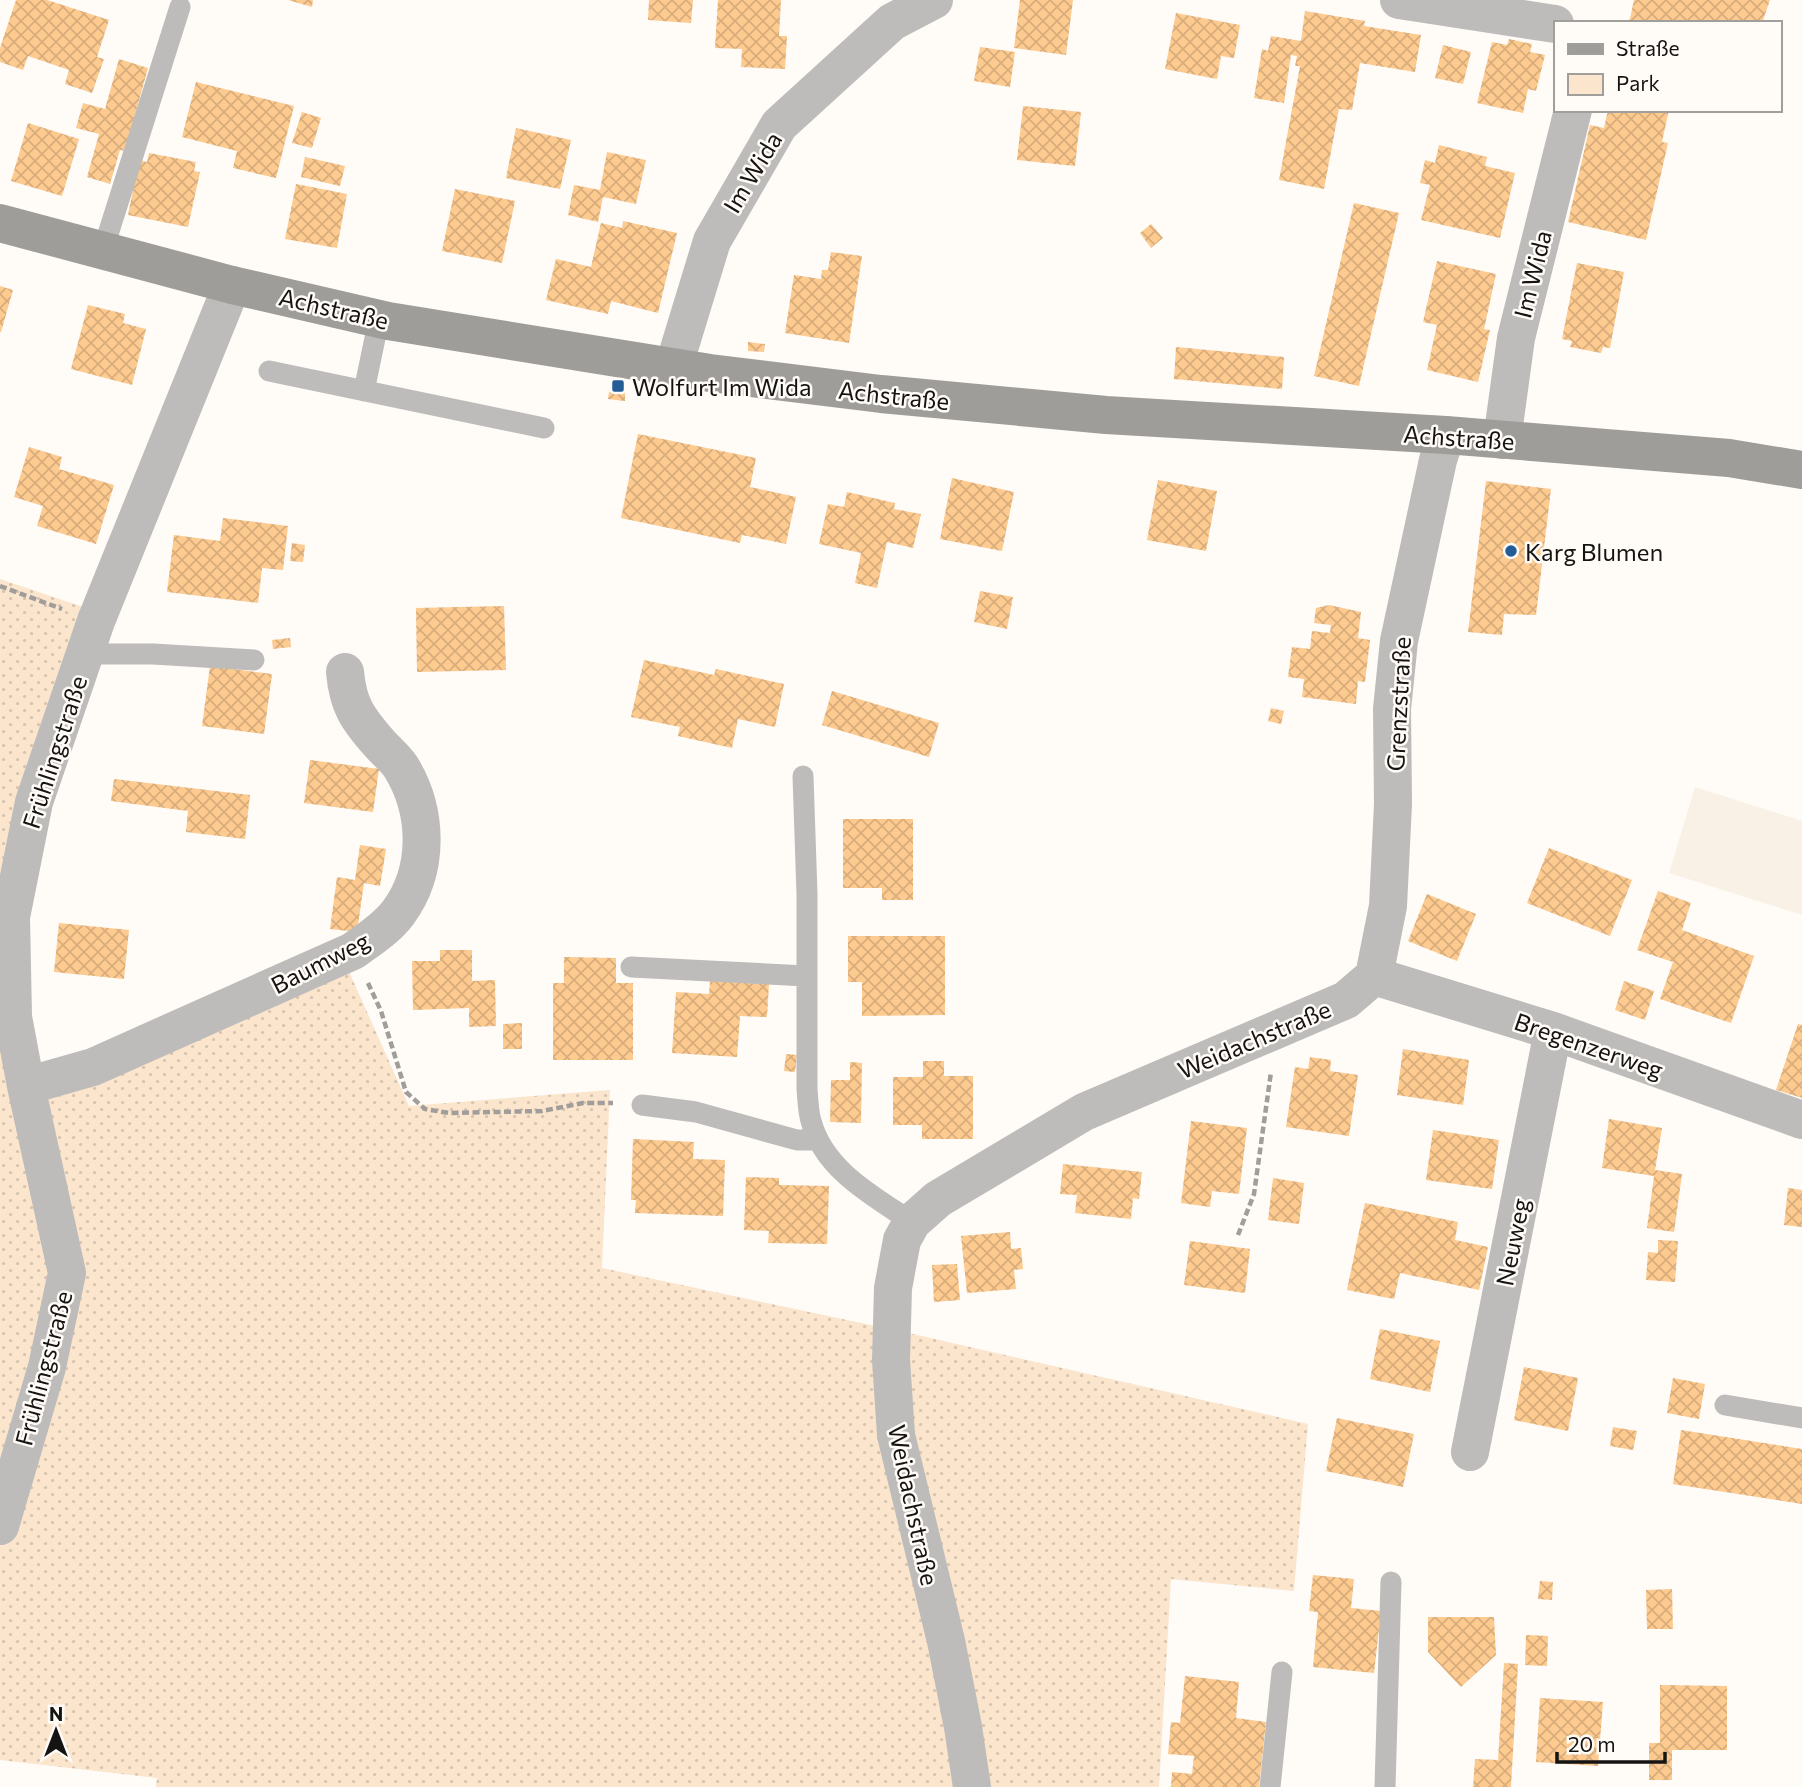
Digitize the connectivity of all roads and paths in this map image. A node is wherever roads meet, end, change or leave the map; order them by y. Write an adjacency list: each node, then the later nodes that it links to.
1 (934, 0): 10 (street, Im Wida)
2 (1399, 0): 4 (street)
3 (180, 6): 7 (lane)
4 (1554, 24)
5 (1572, 112): 15 (street, Im Wida)
6 (0, 223): 7 (main road, Achstraße)
7 (103, 250): 8 (main road, Achstraße)
8 (232, 285): 9 (main road, Achstraße); 18 (street, Frühlingstraße)
9 (379, 318): 10 (main road, Achstraße); 12 (lane)
10 (676, 368): 14 (main road, Achstraße)
11 (269, 371): 12 (lane)
12 (364, 391): 13 (lane)
13 (544, 428)
14 (1446, 435): 15 (main road, Achstraße); 25 (street, Grenzstraße)
15 (1502, 440): 16 (main road, Achstraße)
16 (1802, 470)
17 (0, 586): 18 (path)
18 (91, 638): 19 (lane); 28 (street, Frühlingstraße)
19 (254, 660)
20 (345, 672): 22 (street, Baumweg)
21 (803, 776): 24 (lane)
22 (352, 951): 28 (street, Baumweg); 29 (path)
23 (631, 967): 24 (lane)
24 (806, 976): 31 (lane)
25 (1374, 976): 26 (street, Bregenzerweg); 27 (street, Weidachstraße)
26 (1553, 1031): 30 (street, Bregenzerweg); 36 (street, Neuweg)
27 (1264, 1035): 32 (street, Weidachstraße); 33 (path)
28 (26, 1086): 37 (street, Frühlingstraße)
29 (642, 1105): 31 (lane)
30 (1802, 1120)
31 (818, 1140): 32 (lane)
32 (912, 1222): 40 (street, Weidachstraße)
33 (1238, 1235)
34 (1725, 1405): 35 (lane)
35 (1802, 1418)
36 (1470, 1452)
37 (0, 1526)
38 (1391, 1582): 42 (lane)
39 (1282, 1672): 41 (lane)
40 (972, 1787)
41 (1270, 1787)
42 (1385, 1787)

